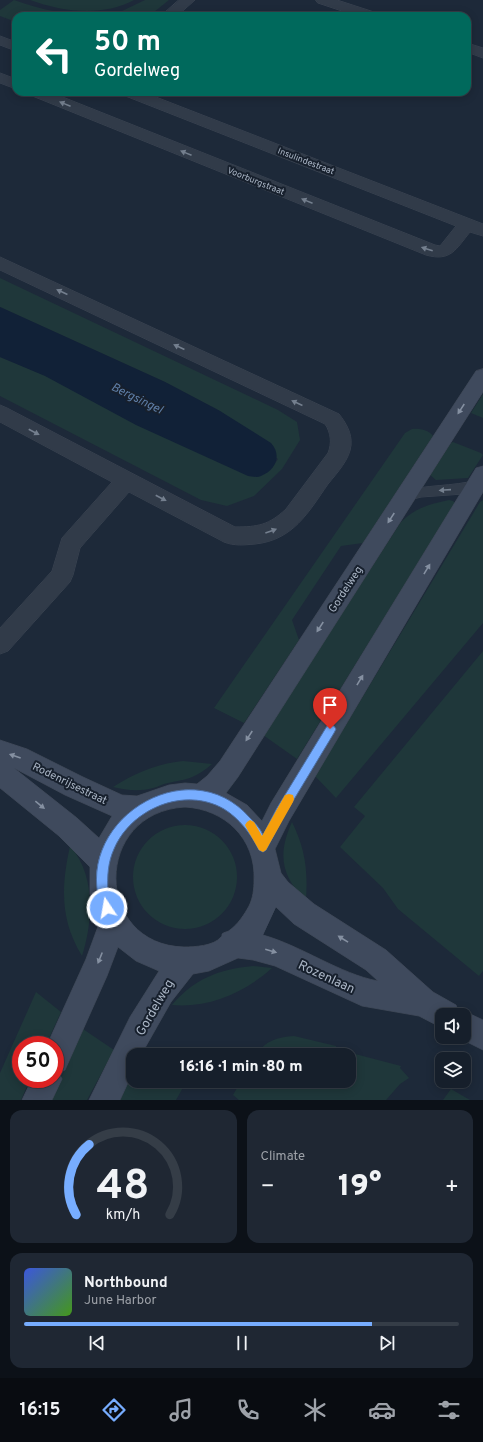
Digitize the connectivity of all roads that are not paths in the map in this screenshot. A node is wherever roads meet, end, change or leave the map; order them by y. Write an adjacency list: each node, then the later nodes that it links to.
1 (188, 0): 3 (street)
2 (323, 0): 4 (street)
3 (173, 12)
4 (360, 12)
5 (0, 40): 6 (street)
6 (12, 45)
7 (471, 48): 8 (street)
8 (483, 53)
9 (0, 78): 10 (street)
10 (12, 82)
11 (46, 96): 13 (street, Voorburgstraat, one-way to 11)
12 (139, 96): 13 (street, Insulindestraat)
13 (468, 224): 14 (street, Insulindestraat)
14 (483, 230)
15 (0, 263): 18 (street, one-way to 15)
16 (483, 376): 20 (main road, Gordelweg, one-way to 20)
17 (0, 413): 18 (street, one-way to 18)
18 (127, 480): 21 (street)
19 (481, 482): 20 (lane, one-way to 20); 26 (main road, one-way to 19)
20 (406, 496): 24 (main road, Gordelweg, one-way to 24)
21 (0, 644)
22 (0, 752): 25 (main road, Rodenrijsestraat, one-way to 22)
23 (0, 771): 27 (main road, one-way to 27)
24 (202, 796): 25 (main road); 26 (main road)
25 (140, 809): 27 (main road)
26 (263, 846): 28 (main road)
27 (104, 863): 29 (main road)
28 (268, 878): 30 (main road); 32 (main road, Rozenlaan, one-way to 28)
29 (113, 922): 31 (main road); 35 (main road, one-way to 35)
30 (232, 944): 31 (main road); 32 (main road, Rozenlaan, one-way to 32)
31 (186, 961): 38 (main road, Gordelweg)
32 (434, 1009)
33 (471, 1029): 34 (main road)
34 (483, 1036)
35 (64, 1039)
36 (43, 1088): 37 (main road)
37 (37, 1100)
38 (104, 1100)

